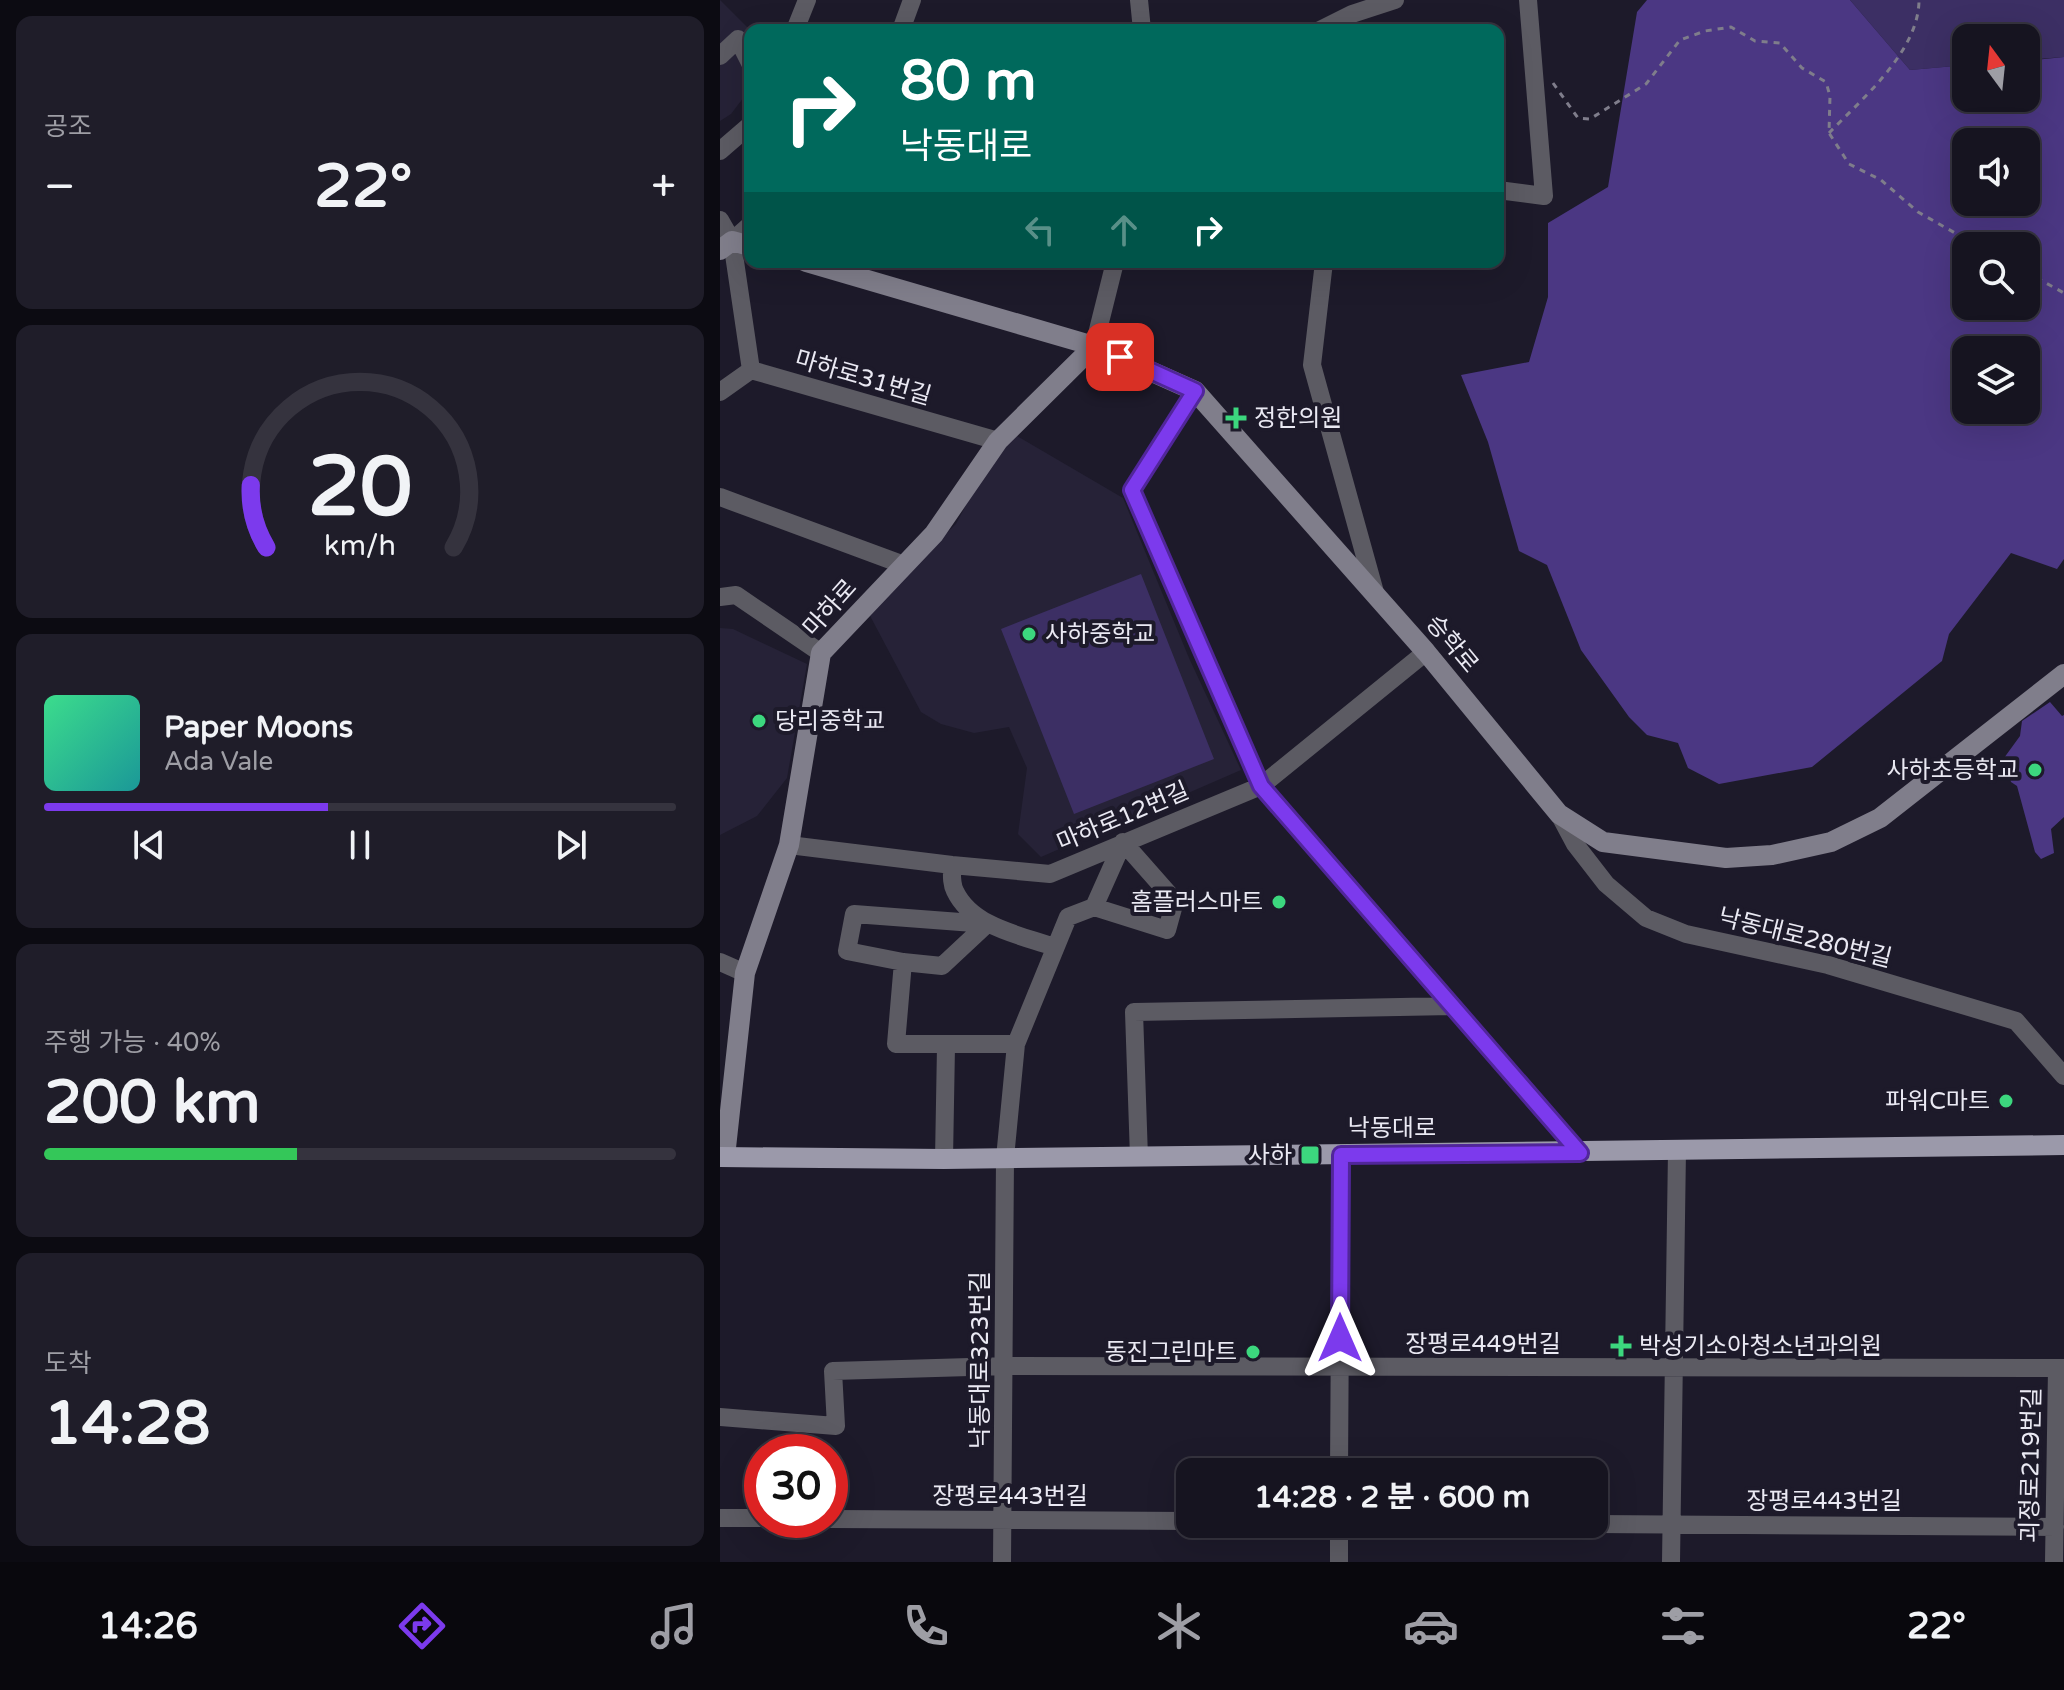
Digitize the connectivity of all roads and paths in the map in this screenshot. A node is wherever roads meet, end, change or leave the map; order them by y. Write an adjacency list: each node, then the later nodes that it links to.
1 (807, 0): 8 (street)
2 (912, 0): 9 (street)
3 (1139, 0): 10 (street)
4 (1395, 0): 7 (street)
5 (1528, 0): 14 (street)
6 (1919, 0): 16 (path)
7 (1350, 15): 11 (street)
8 (797, 24)
9 (903, 24)
10 (1141, 24)
11 (1332, 24)
12 (744, 51): 13 (street)
13 (720, 56)
14 (1536, 98): 16 (path); 18 (street)
15 (744, 130): 17 (street)
16 (1829, 133): 20 (path)
17 (720, 151)
18 (1504, 191)
19 (720, 220): 21 (street)
20 (1953, 232)
21 (734, 246): 28 (street)
22 (827, 268): 27 (street, 승학로)
23 (1114, 268): 27 (street)
24 (1323, 268): 34 (street)
25 (2040, 280): 26 (path)
26 (2064, 293)
27 (1094, 346): 29 (street, 승학로); 31 (street, 마하로)
28 (751, 370): 30 (street); 31 (street, 마하로31번길)
29 (1195, 391): 34 (street, 승학로); 39 (street)
30 (720, 392)
31 (998, 441): 33 (street, 마하로)
32 (720, 497): 33 (street)
33 (904, 565): 37 (street, 마하로)
34 (1376, 596): 36 (street, 승학로)
35 (720, 597): 37 (street)
36 (1426, 652): 39 (street, 마하로12번길); 40 (street, 승학로)
37 (821, 653): 42 (street, 마하로)
38 (2064, 674): 40 (street, 승학로)
39 (1261, 786): 41 (street, 마하로12번길); 50 (street)
40 (1559, 814): 53 (street, 낙동대로280번길)
41 (1123, 842): 43 (street, 마하로12번길); 44 (street); 44 (street)
42 (789, 845): 43 (street, 마하로12번길); 49 (street, 마하로)
43 (952, 865): 45 (street)
44 (1094, 907): 46 (street, 낙동대로323번길)
45 (987, 924): 46 (street); 48 (street); 48 (street)
46 (1054, 947): 51 (street, 낙동대로323번길)
47 (720, 962): 49 (street)
48 (903, 962): 52 (street)
49 (745, 973): 58 (street, 마하로)
50 (1452, 1006): 56 (street); 59 (street)
51 (1016, 1044): 52 (street); 60 (street, 낙동대로323번길)
52 (946, 1046): 61 (street)
53 (2064, 1076)
54 (2064, 1145): 55 (main road, 낙동대로)
55 (1677, 1150): 56 (main road, 낙동대로); 63 (street)
56 (1580, 1153): 57 (main road, 낙동대로)
57 (1341, 1155): 59 (main road, 낙동대로); 64 (street)
58 (722, 1157): 61 (main road, 낙동대로)
59 (1139, 1157): 60 (main road, 낙동대로)
60 (1005, 1158): 61 (main road, 낙동대로); 62 (street, 낙동대로323번길)
61 (944, 1159)
62 (1004, 1366): 64 (street, 장평로449번길); 66 (street, 장평로449번길); 71 (street, 낙동대로323번길)
63 (1673, 1367): 64 (street, 장평로449번길); 65 (street, 장평로449번길); 74 (street)
64 (1340, 1368): 67 (street)
65 (2060, 1368): 75 (street, 괴정로219번길)
66 (720, 1417)
67 (1339, 1458)
68 (720, 1518): 69 (street)
69 (744, 1518)
70 (848, 1519): 71 (street, 장평로443번길)
71 (1002, 1520): 72 (street, 장평로443번길); 77 (street, 낙동대로323번길)
72 (1176, 1521)
73 (1608, 1524): 74 (street, 장평로443번길)
74 (1671, 1524): 75 (street, 장평로443번길); 79 (street)
75 (2055, 1527): 80 (street, 괴정로219번길)
76 (1339, 1538): 78 (street)
77 (1002, 1562)
78 (1339, 1562)
79 (1671, 1562)
80 (2054, 1562)

